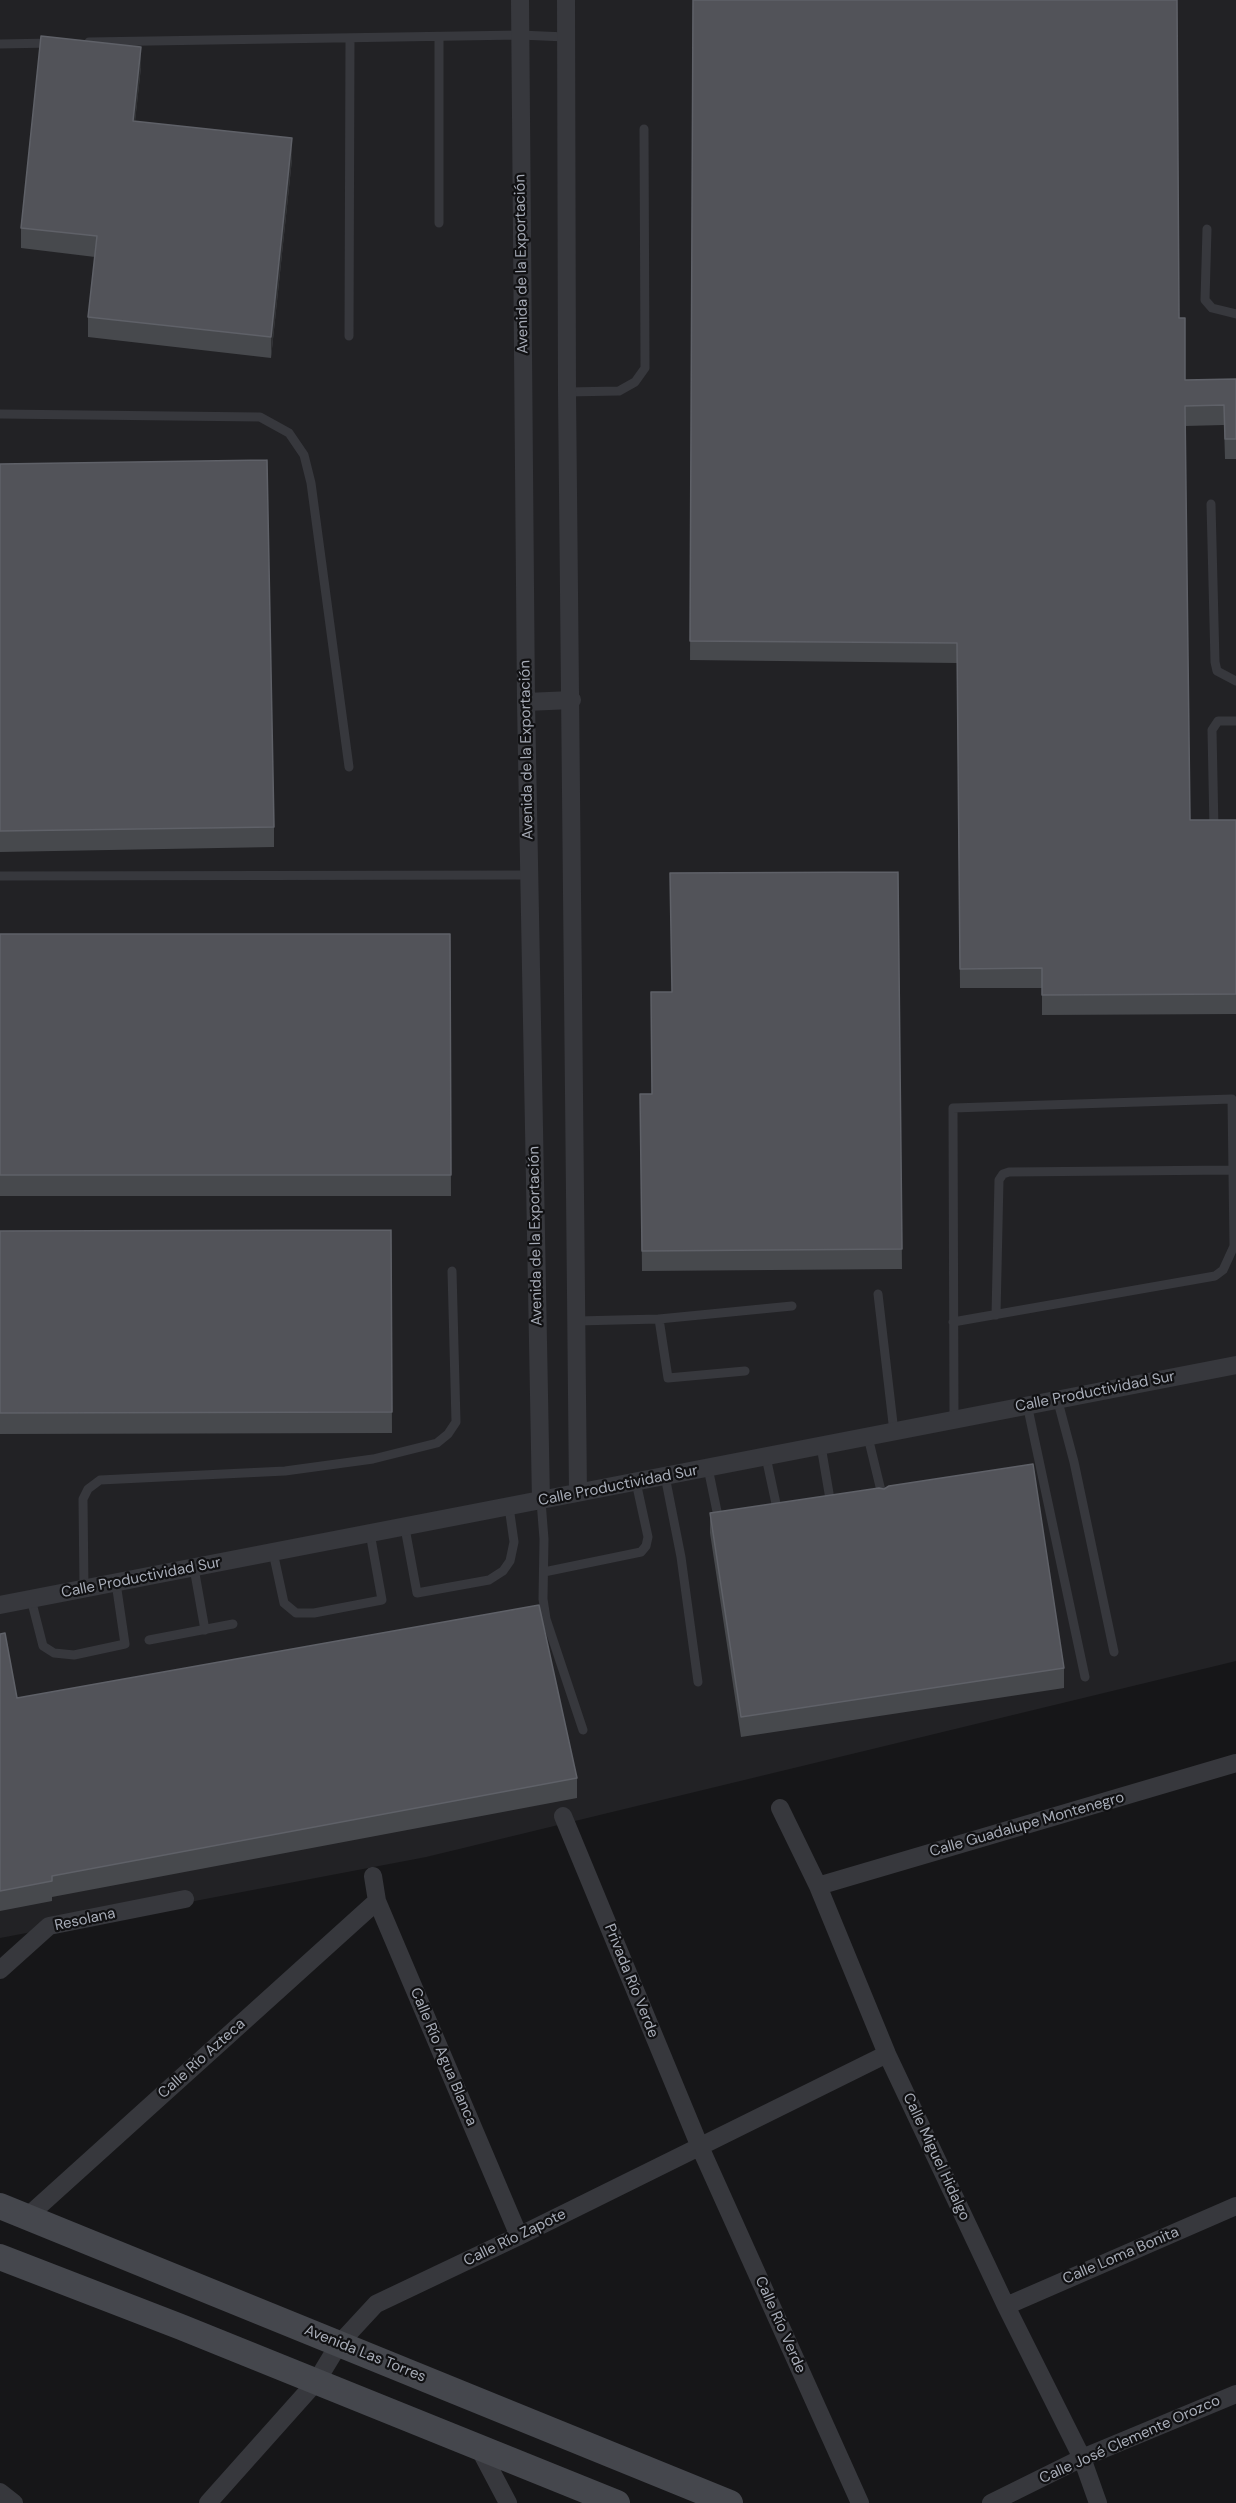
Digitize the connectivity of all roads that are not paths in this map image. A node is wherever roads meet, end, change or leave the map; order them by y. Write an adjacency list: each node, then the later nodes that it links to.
1 (520, 0): 3 (street, Avenida de la Exportación)
2 (566, 0): 5 (street)
3 (520, 35): 4 (lane); 5 (lane); 21 (street, Avenida de la Exportación)
4 (440, 37): 6 (lane); 12 (lane)
5 (566, 37): 16 (street)
6 (350, 38): 7 (lane); 15 (lane)
7 (79, 42)
8 (67, 43): 9 (lane)
9 (4, 44): 10 (lane)
10 (0, 52)
11 (644, 129): 16 (lane)
12 (439, 222)
13 (1206, 229): 14 (lane)
14 (1236, 314)
15 (349, 336)
16 (567, 392): 20 (street)
17 (0, 414): 23 (lane)
18 (1211, 504): 19 (lane)
19 (1236, 681)
20 (572, 700): 21 (street); 33 (street)
21 (526, 702): 25 (street, Avenida de la Exportación)
22 (1236, 722): 24 (lane)
23 (349, 767)
24 (1214, 832)
25 (529, 874): 26 (lane); 48 (street, Avenida de la Exportación)
26 (0, 876)
27 (1233, 1170): 31 (lane); 31 (lane); 34 (lane)
28 (452, 1270): 60 (lane)
29 (878, 1294): 40 (lane)
30 (792, 1306): 32 (lane)
31 (996, 1315): 34 (lane)
32 (659, 1319): 33 (lane); 36 (lane)
33 (577, 1321): 47 (street)
34 (953, 1322): 39 (lane)
35 (1236, 1365): 37 (street, Calle Productividad Sur)
36 (745, 1371)
37 (1057, 1398): 38 (street, Calle Productividad Sur); 66 (lane)
38 (1027, 1404): 39 (street, Calle Productividad Sur); 67 (lane)
39 (954, 1420): 40 (street, Calle Productividad Sur)
40 (894, 1432): 41 (street, Calle Productividad Sur)
41 (868, 1437): 42 (street, Calle Productividad Sur); 49 (lane)
42 (820, 1446): 43 (street, Calle Productividad Sur); 51 (lane)
43 (766, 1457): 44 (street, Calle Productividad Sur); 52 (lane)
44 (708, 1468): 45 (street, Calle Productividad Sur); 53 (lane)
45 (665, 1476): 46 (street, Calle Productividad Sur); 68 (lane)
46 (636, 1482): 47 (street, Calle Productividad Sur); 58 (lane)
47 (578, 1493): 48 (street, Calle Productividad Sur)
48 (541, 1501): 50 (street, Calle Productividad Sur); 58 (lane)
49 (884, 1503)
50 (509, 1507): 54 (street, Calle Productividad Sur); 54 (lane)
51 (832, 1510)
52 (779, 1515)
53 (720, 1524)
54 (405, 1527): 55 (street, Calle Productividad Sur)
55 (370, 1533): 56 (street, Calle Productividad Sur); 56 (lane)
56 (273, 1552): 57 (street, Calle Productividad Sur)
57 (194, 1568): 59 (street, Calle Productividad Sur); 64 (lane)
58 (544, 1572): 69 (lane)
59 (116, 1583): 60 (street, Calle Productividad Sur); 61 (lane)
60 (84, 1589): 61 (street, Calle Productividad Sur)
61 (31, 1599): 62 (street, Calle Productividad Sur)
62 (0, 1605)
63 (233, 1624): 64 (lane)
64 (205, 1630): 65 (lane)
65 (149, 1640)
66 (1114, 1652)
67 (1085, 1677)
68 (698, 1682)
69 (583, 1730)
70 (1236, 1763): 74 (street, Calle Guadalupe Montenegro)
71 (780, 1809): 74 (street, Calle Miguel Hidalgo)
72 (563, 1816): 79 (street, Privada Río Verde)
73 (373, 1876): 76 (street, Calle Río Agua Blanca)
74 (818, 1886): 78 (street, Calle Miguel Hidalgo)
75 (184, 1899): 77 (street, Resolana)
76 (377, 1901): 82 (street, Calle Río Azteca); 83 (street, Calle Río Agua Blanca)
77 (0, 1970)
78 (887, 2054): 79 (street, Calle Río Zapote); 85 (street, Calle Miguel Hidalgo)
79 (700, 2147): 83 (street, Calle Río Zapote); 97 (street, Calle Río Verde)
80 (0, 2206): 82 (street, Avenida Las Torres)
81 (1236, 2206): 85 (street, Calle Loma Bonita)
82 (27, 2217): 86 (street, Avenida Las Torres)
83 (519, 2236): 86 (street, Calle Río Zapote)
84 (0, 2257): 87 (street)
85 (1006, 2306): 90 (street, Calle Miguel Hidalgo)
86 (339, 2344): 87 (street, Calle Río Zapote); 96 (street, Avenida Las Torres)
87 (316, 2382): 89 (street); 93 (street, Calle Río Zapote)
88 (1236, 2394): 90 (street, Calle José Clemente Orozco)
89 (479, 2448): 94 (street); 95 (street)
90 (1082, 2458): 98 (street, Calle José Clemente Orozco); 99 (street, Calle Miguel Hidalgo)
91 (0, 2492): 92 (street)
92 (14, 2503)
93 (208, 2503)
94 (508, 2503)
95 (616, 2503)
96 (730, 2503)
97 (860, 2503)
98 (991, 2503)
99 (1098, 2503)

